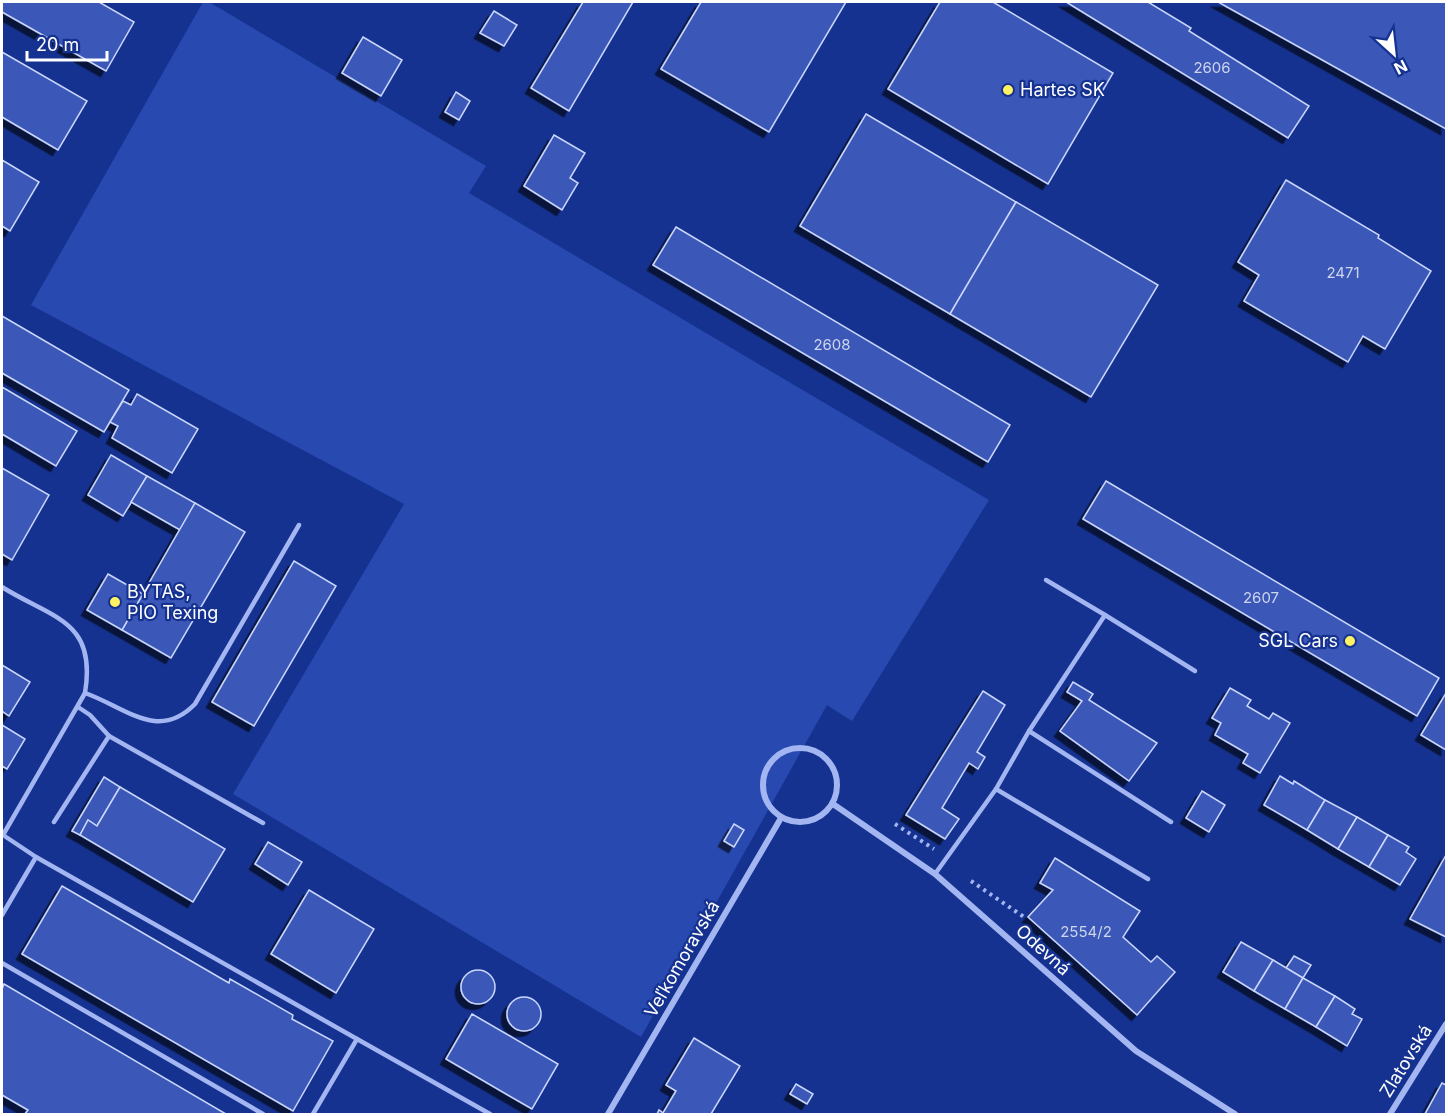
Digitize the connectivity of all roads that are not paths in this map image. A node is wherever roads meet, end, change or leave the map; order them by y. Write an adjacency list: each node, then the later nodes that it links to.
1 (299, 525): 6 (lane)
2 (1046, 580): 4 (lane)
3 (2, 588): 6 (lane)
4 (1105, 615): 5 (lane); 8 (lane)
5 (1195, 671)
6 (85, 693): 7 (lane)
7 (78, 706): 9 (lane); 16 (lane)
8 (1029, 731): 10 (lane); 14 (lane)
9 (109, 736): 13 (lane); 15 (lane)
10 (996, 789): 18 (lane); 19 (lane)
11 (833, 804): 12 (street); 12 (street); 18 (street, Odevná)
12 (781, 818): 27 (street, Veľkomoravská)
13 (54, 822)
14 (1171, 822)
15 (263, 823)
16 (2, 835): 17 (lane)
17 (36, 857): 20 (lane); 23 (lane)
18 (935, 874): 28 (street, Odevná)
19 (1148, 879)
20 (2, 915)
21 (2, 963): 24 (lane)
22 (1446, 1024): 29 (street, Zlatovská)
23 (357, 1039): 25 (lane); 26 (lane)
24 (263, 1114)
25 (314, 1114)
26 (490, 1114)
27 (608, 1114)
28 (1236, 1114)
29 (1390, 1114)

